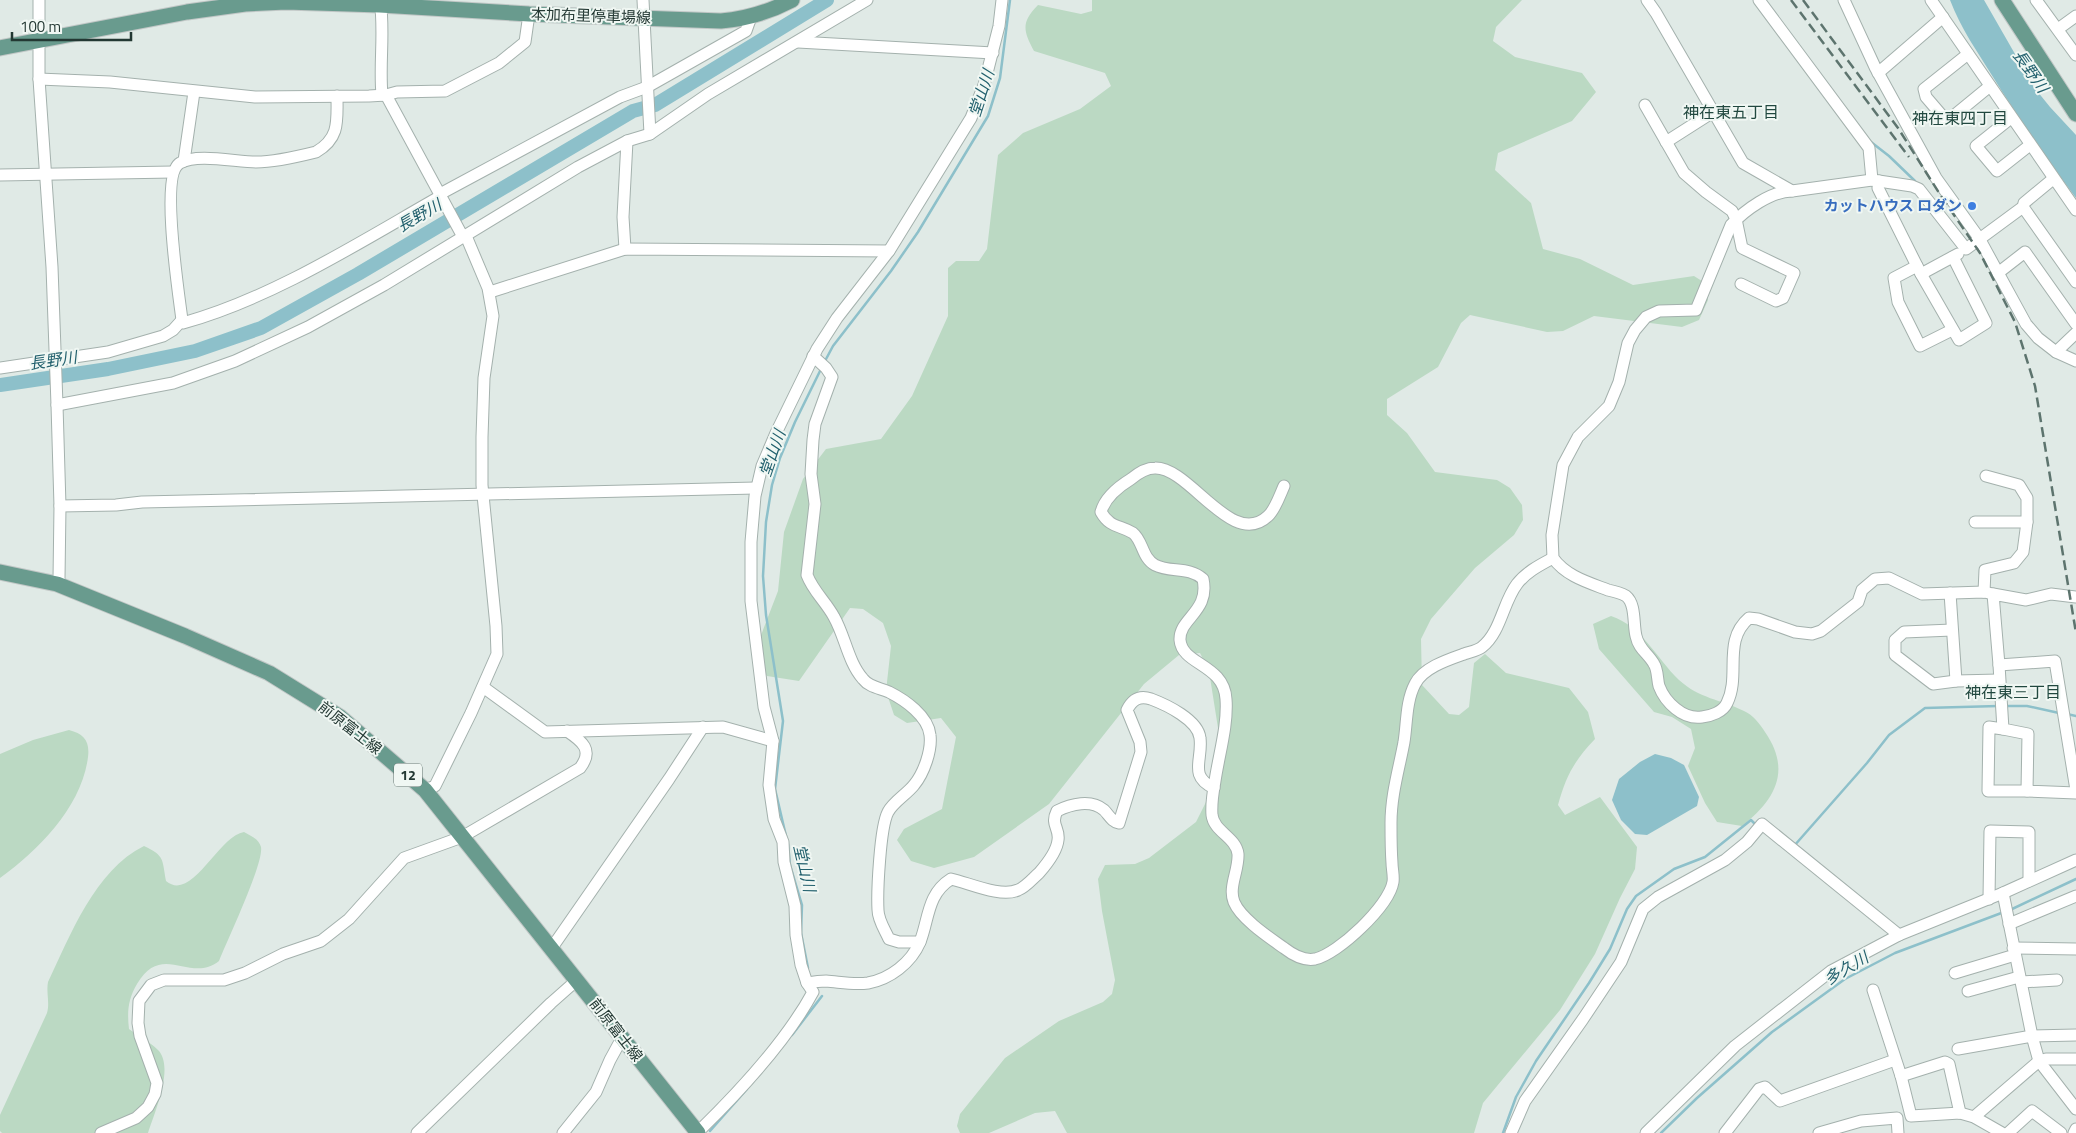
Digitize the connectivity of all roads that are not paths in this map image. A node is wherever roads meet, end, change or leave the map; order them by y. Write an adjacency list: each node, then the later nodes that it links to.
1 (39, 0): 19 (street)
2 (643, 0): 17 (street)
3 (792, 0): 15 (main road, 本加布里停車場線)
4 (867, 0): 20 (street)
5 (1002, 0): 22 (street)
6 (1647, 0): 33 (street)
7 (1759, 0): 45 (street)
8 (1844, 0): 25 (street)
9 (1930, 0): 16 (street)
10 (2036, 0): 18 (street)
11 (380, 2): 13 (main road, 本加布里停車場線); 19 (main road, 本加布里停車場線); 30 (street)
12 (2007, 2): 34 (main road)
13 (529, 14): 17 (main road, 本加布里停車場線); 30 (street)
14 (2076, 16): 18 (street)
15 (751, 17): 17 (main road, 本加布里停車場線); 28 (street)
16 (1943, 17): 23 (street); 25 (street)
17 (644, 18): 28 (street)
18 (2058, 29): 24 (street)
19 (40, 41): 21 (main road, 本加布里停車場線); 26 (street)
20 (798, 42): 22 (street); 36 (street)
21 (0, 48)
22 (993, 53): 55 (street)
23 (1968, 54): 27 (street); 27 (street)
24 (2076, 55)
25 (1878, 73): 52 (street)
26 (39, 79): 29 (street); 42 (street)
27 (1990, 86): 35 (street)
28 (648, 88): 36 (street); 47 (street)
29 (194, 92): 31 (street); 40 (street)
30 (384, 95): 31 (street); 47 (street)
31 (337, 96): 40 (street)
32 (1646, 105): 38 (street)
33 (1713, 112): 38 (street); 46 (street)
34 (2076, 114)
35 (2011, 118): 39 (street); 39 (street)
36 (649, 130): 37 (street)
37 (627, 140): 51 (street); 54 (street)
38 (1666, 142): 50 (street)
39 (2030, 145): 44 (street)
40 (184, 162): 41 (street)
41 (173, 172): 42 (street); 62 (street)
42 (46, 174): 43 (street); 68 (street)
43 (0, 176)
44 (2054, 179): 48 (street); 49 (street)
45 (1875, 180): 46 (street); 53 (street); 57 (street)
46 (1792, 191): 50 (street)
47 (442, 197): 51 (street); 62 (street)
48 (2023, 207): 52 (street); 59 (street)
49 (2076, 210)
50 (1736, 219): 60 (street); 79 (street)
51 (464, 236): 61 (street); 71 (street)
52 (1979, 238): 53 (street); 58 (street)
53 (1966, 249): 56 (street)
54 (625, 250): 55 (street); 61 (street)
55 (889, 251): 67 (street)
56 (1953, 257): 57 (street); 64 (street)
57 (1919, 270): 64 (street); 64 (street)
58 (1998, 273): 63 (street); 66 (street)
59 (2076, 282)
60 (1741, 284)
61 (490, 292): 75 (street)
62 (182, 320): 68 (street)
63 (2076, 324)
64 (1952, 330)
65 (2076, 334): 66 (street)
66 (2056, 352): 69 (street)
67 (813, 356): 74 (street); 106 (street)
68 (55, 361): 70 (street); 71 (street)
69 (2076, 361)
70 (0, 368)
71 (57, 405): 76 (street)
72 (1986, 476): 78 (street)
73 (1284, 486): 94 (street)
74 (756, 488): 75 (street); 93 (street)
75 (483, 494): 76 (street); 89 (street)
76 (60, 506): 81 (street)
77 (1975, 522): 78 (street)
78 (2027, 522): 83 (street)
79 (1553, 558): 82 (street); 94 (street)
80 (0, 572): 81 (main road, 前原富士線 / 12)
81 (57, 584): 95 (main road, 前原富士線 / 12)
82 (1950, 593): 83 (street); 85 (street)
83 (1989, 593): 84 (street); 86 (street)
84 (2076, 597)
85 (1952, 630): 88 (street); 88 (street)
86 (1999, 665): 87 (street); 97 (street)
87 (2000, 680): 88 (street); 91 (street)
88 (1956, 681)
89 (483, 687): 92 (street); 95 (street)
90 (703, 728): 92 (street); 93 (street); 107 (street)
91 (2003, 729): 96 (street); 96 (street)
92 (567, 731): 98 (street)
93 (773, 741): 114 (street)
94 (1214, 788): 106 (street)
95 (425, 790): 98 (main road, 前原富士線 / 12)
96 (2028, 791): 97 (street)
97 (2076, 792)
98 (462, 837): 107 (main road, 前原富士線 / 12); 129 (street)
99 (2076, 860): 100 (street)
100 (2029, 881): 101 (street); 103 (street)
101 (2003, 893): 103 (street); 104 (street)
102 (2076, 896): 104 (street)
103 (1989, 899): 105 (street)
104 (2009, 924): 109 (street)
105 (1899, 935): 133 (street); 134 (street)
106 (920, 942): 114 (street)
107 (551, 949): 112 (main road, 前原富士線 / 12)
108 (2076, 949): 109 (street)
109 (2014, 952): 110 (street); 111 (street)
110 (1955, 973)
111 (2020, 979): 113 (street); 116 (street); 118 (street)
112 (577, 980): 119 (main road, 前原富士線 / 12); 130 (street)
113 (2057, 980)
114 (807, 983): 132 (street)
115 (1873, 990): 122 (street)
116 (1968, 990)
117 (2076, 1035): 118 (street)
118 (2032, 1036): 120 (street); 123 (street)
119 (622, 1038): 131 (street); 132 (main road, 前原富士線 / 12)
120 (1958, 1049)
121 (2076, 1059): 123 (street)
122 (1895, 1060): 124 (street); 135 (street)
123 (2039, 1061): 125 (street); 127 (street)
124 (1901, 1076): 126 (street); 126 (street)
125 (2076, 1109)
126 (1960, 1113): 127 (street)
127 (1974, 1117): 138 (street)
128 (2076, 1129): 141 (street)
129 (101, 1133)
130 (417, 1133)
131 (563, 1133)
132 (698, 1133)
133 (1511, 1133)
134 (1646, 1133)
135 (1725, 1133)
136 (1819, 1133): 137 (street)
137 (1898, 1133)
138 (2002, 1133)
139 (2008, 1133): 140 (street)
140 (2061, 1133)
141 (2074, 1133)

